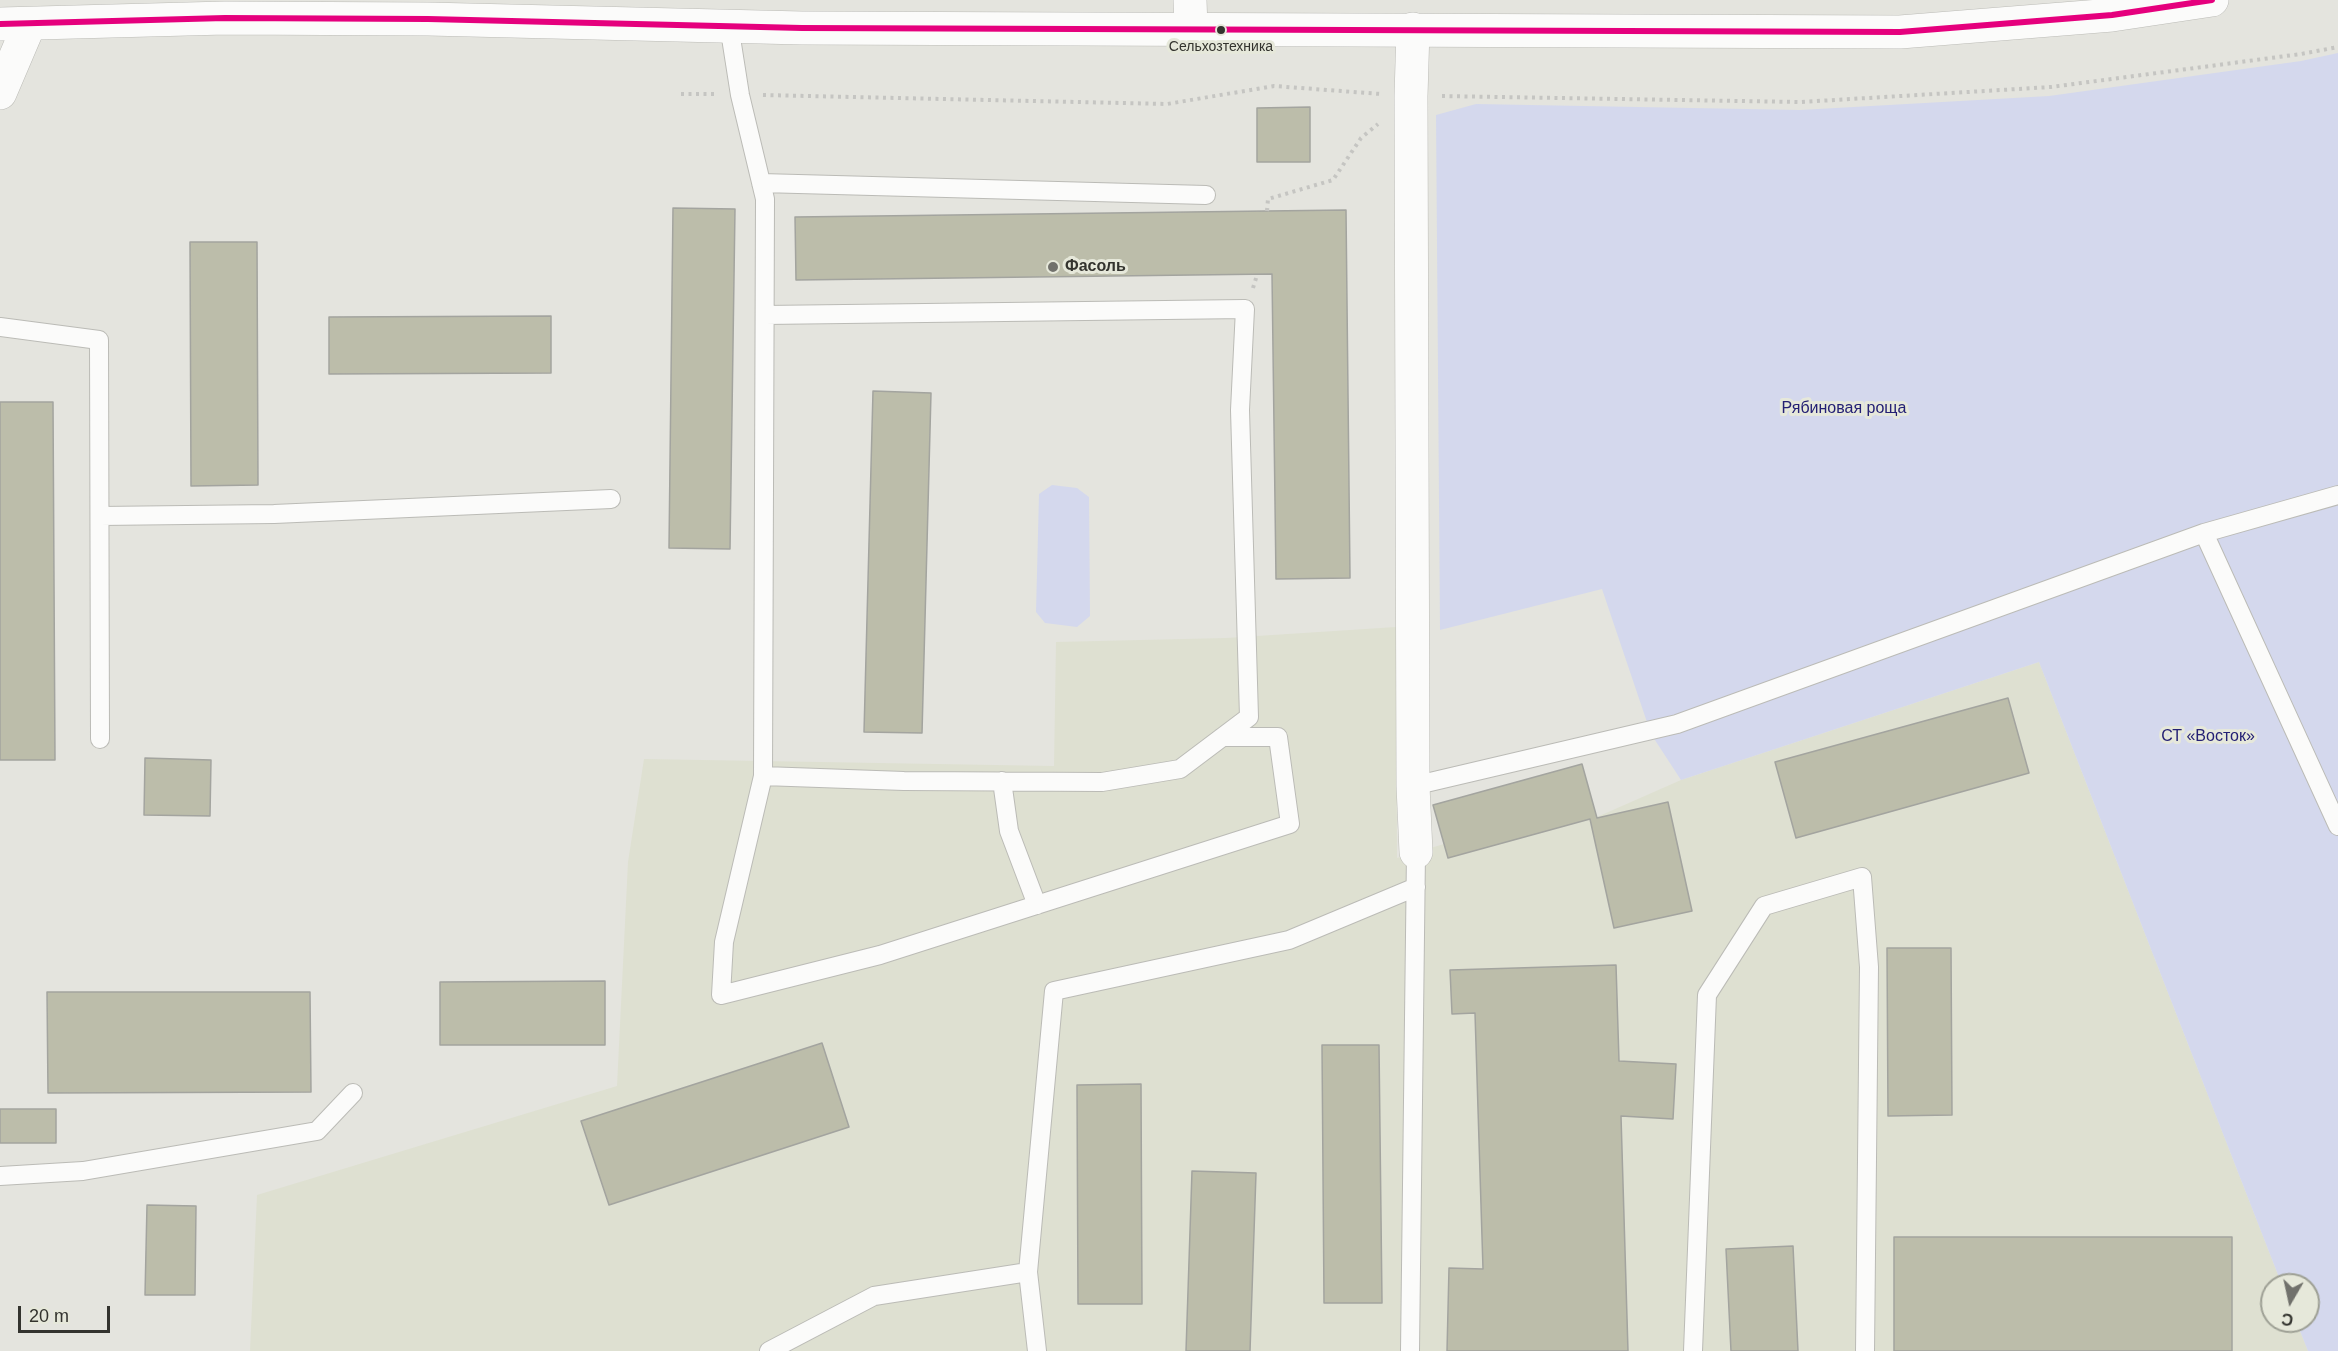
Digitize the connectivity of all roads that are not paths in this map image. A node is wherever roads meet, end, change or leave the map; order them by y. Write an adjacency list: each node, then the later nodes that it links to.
1 (2212, 0): 6 (main road)
2 (101, 12): 4 (main road); 5 (main road)
3 (1190, 14): 5 (main road); 6 (main road)
4 (15, 25): 7 (main road)
5 (729, 25): 8 (lane)
6 (1413, 29): 20 (main road)
7 (0, 93)
8 (761, 183): 9 (lane); 10 (lane)
9 (1206, 195)
10 (765, 315): 16 (lane); 18 (lane)
11 (0, 327): 14 (lane)
12 (2338, 495): 15 (lane)
13 (611, 499): 14 (lane)
14 (100, 516): 17 (lane)
15 (2204, 533): 20 (lane); 21 (lane)
16 (1222, 738): 19 (lane); 24 (lane)
17 (100, 740)
18 (763, 776): 19 (lane); 24 (lane)
19 (1002, 781): 24 (lane)
20 (1413, 786): 22 (main road)
21 (2338, 826)
22 (1416, 852): 23 (lane)
23 (1416, 887): 27 (lane); 30 (lane)
24 (1037, 905)
25 (353, 1093): 26 (lane)
26 (0, 1176)
27 (1028, 1272): 28 (lane); 29 (lane)
28 (769, 1351)
29 (1037, 1351)
30 (1410, 1351)
31 (1693, 1351): 32 (lane)
32 (1865, 1351)

